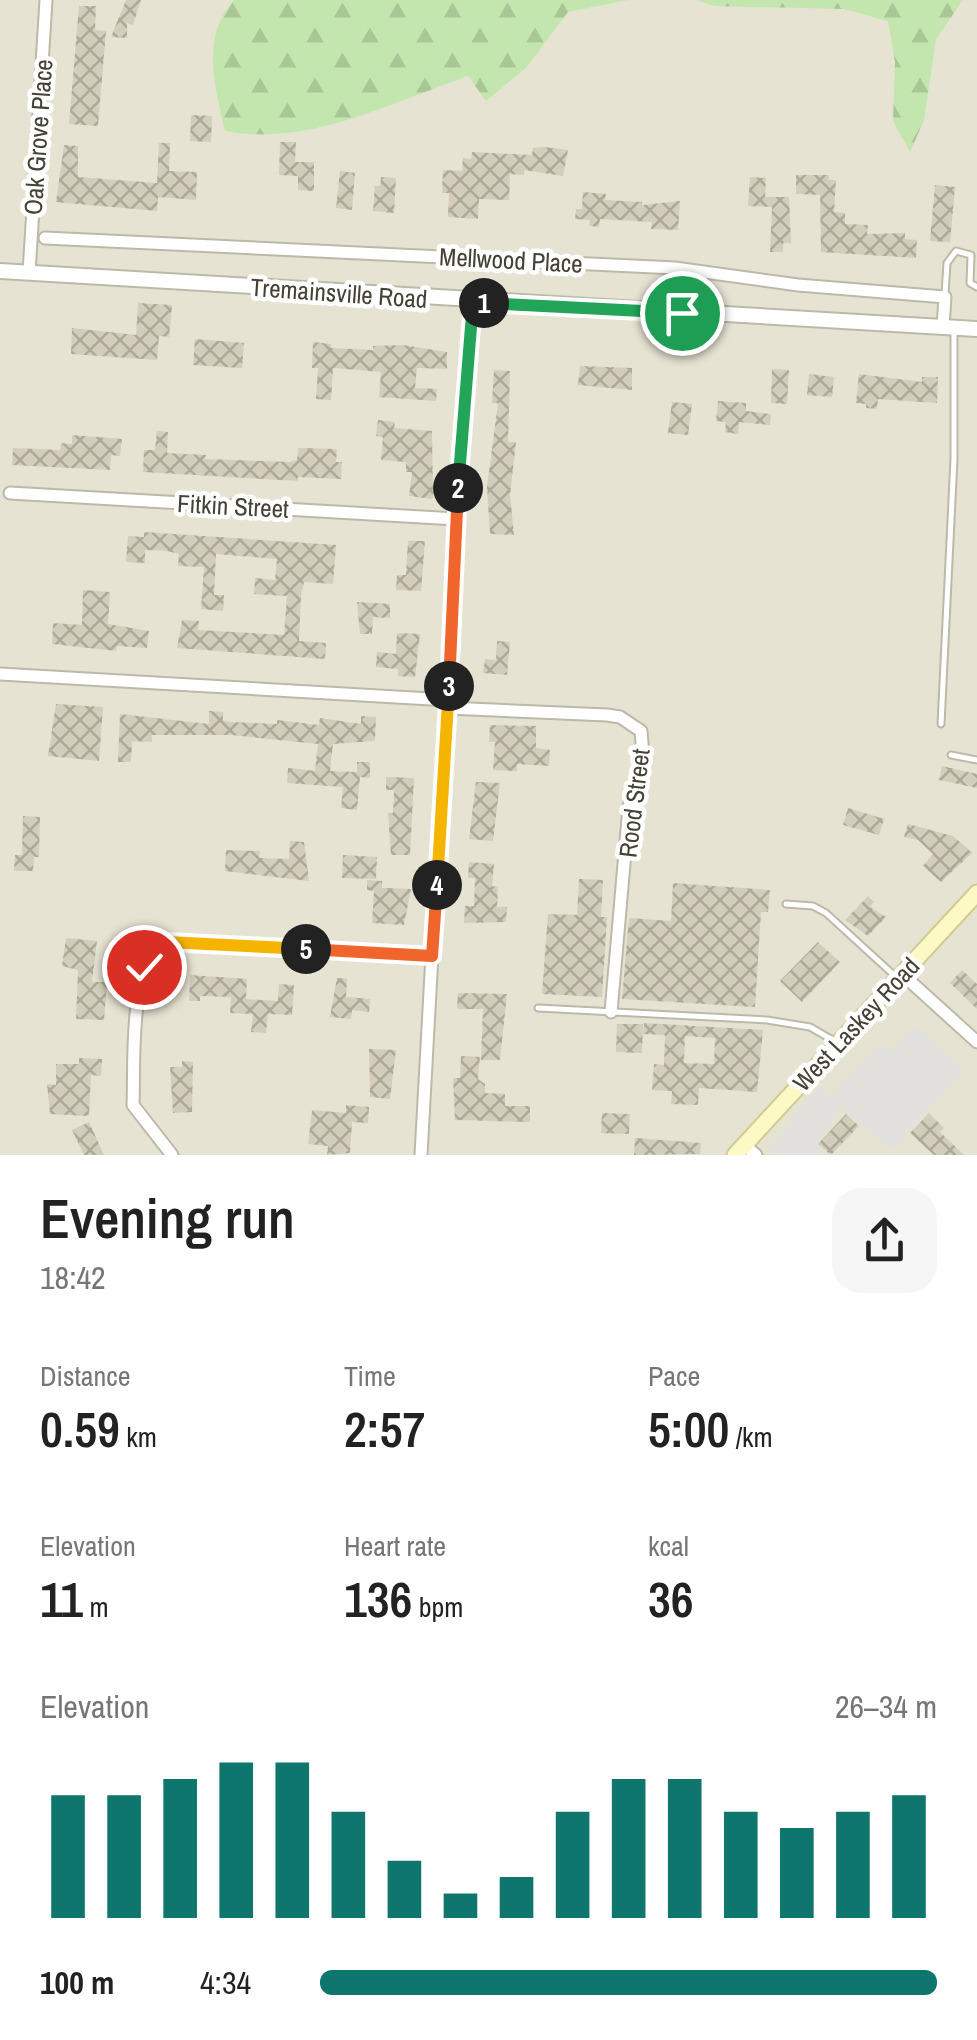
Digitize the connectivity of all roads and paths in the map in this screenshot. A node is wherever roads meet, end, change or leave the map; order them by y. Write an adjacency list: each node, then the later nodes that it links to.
1 (46, 0): 4 (street, Oak Grove Place)
2 (45, 238): 6 (street, Mellwood Place)
3 (0, 271): 4 (street, Tremainsville Road)
4 (29, 273): 7 (street, Tremainsville Road)
5 (977, 287): 6 (lane)
6 (945, 296): 8 (street)
7 (473, 302): 8 (street, Tremainsville Road); 11 (street)
8 (948, 327): 9 (street, Tremainsville Road); 14 (lane)
9 (977, 329)
10 (10, 492): 11 (street, Fitkin Street)
11 (456, 519): 13 (street)
12 (0, 674): 13 (street, Rood Street)
13 (448, 704): 19 (street); 22 (street, Rood Street)
14 (941, 724)
15 (951, 755): 16 (lane)
16 (977, 760)
17 (977, 893): 20 (main road, West Laskey Road)
18 (786, 904): 20 (lane)
19 (432, 956): 26 (street); 27 (street)
20 (900, 976): 23 (street); 24 (main road, West Laskey Road)
21 (538, 1008): 22 (lane)
22 (610, 1012): 24 (lane)
23 (977, 1042)
24 (838, 1043): 25 (main road, West Laskey Road)
25 (745, 1152)
26 (172, 1155)
27 (421, 1155)

